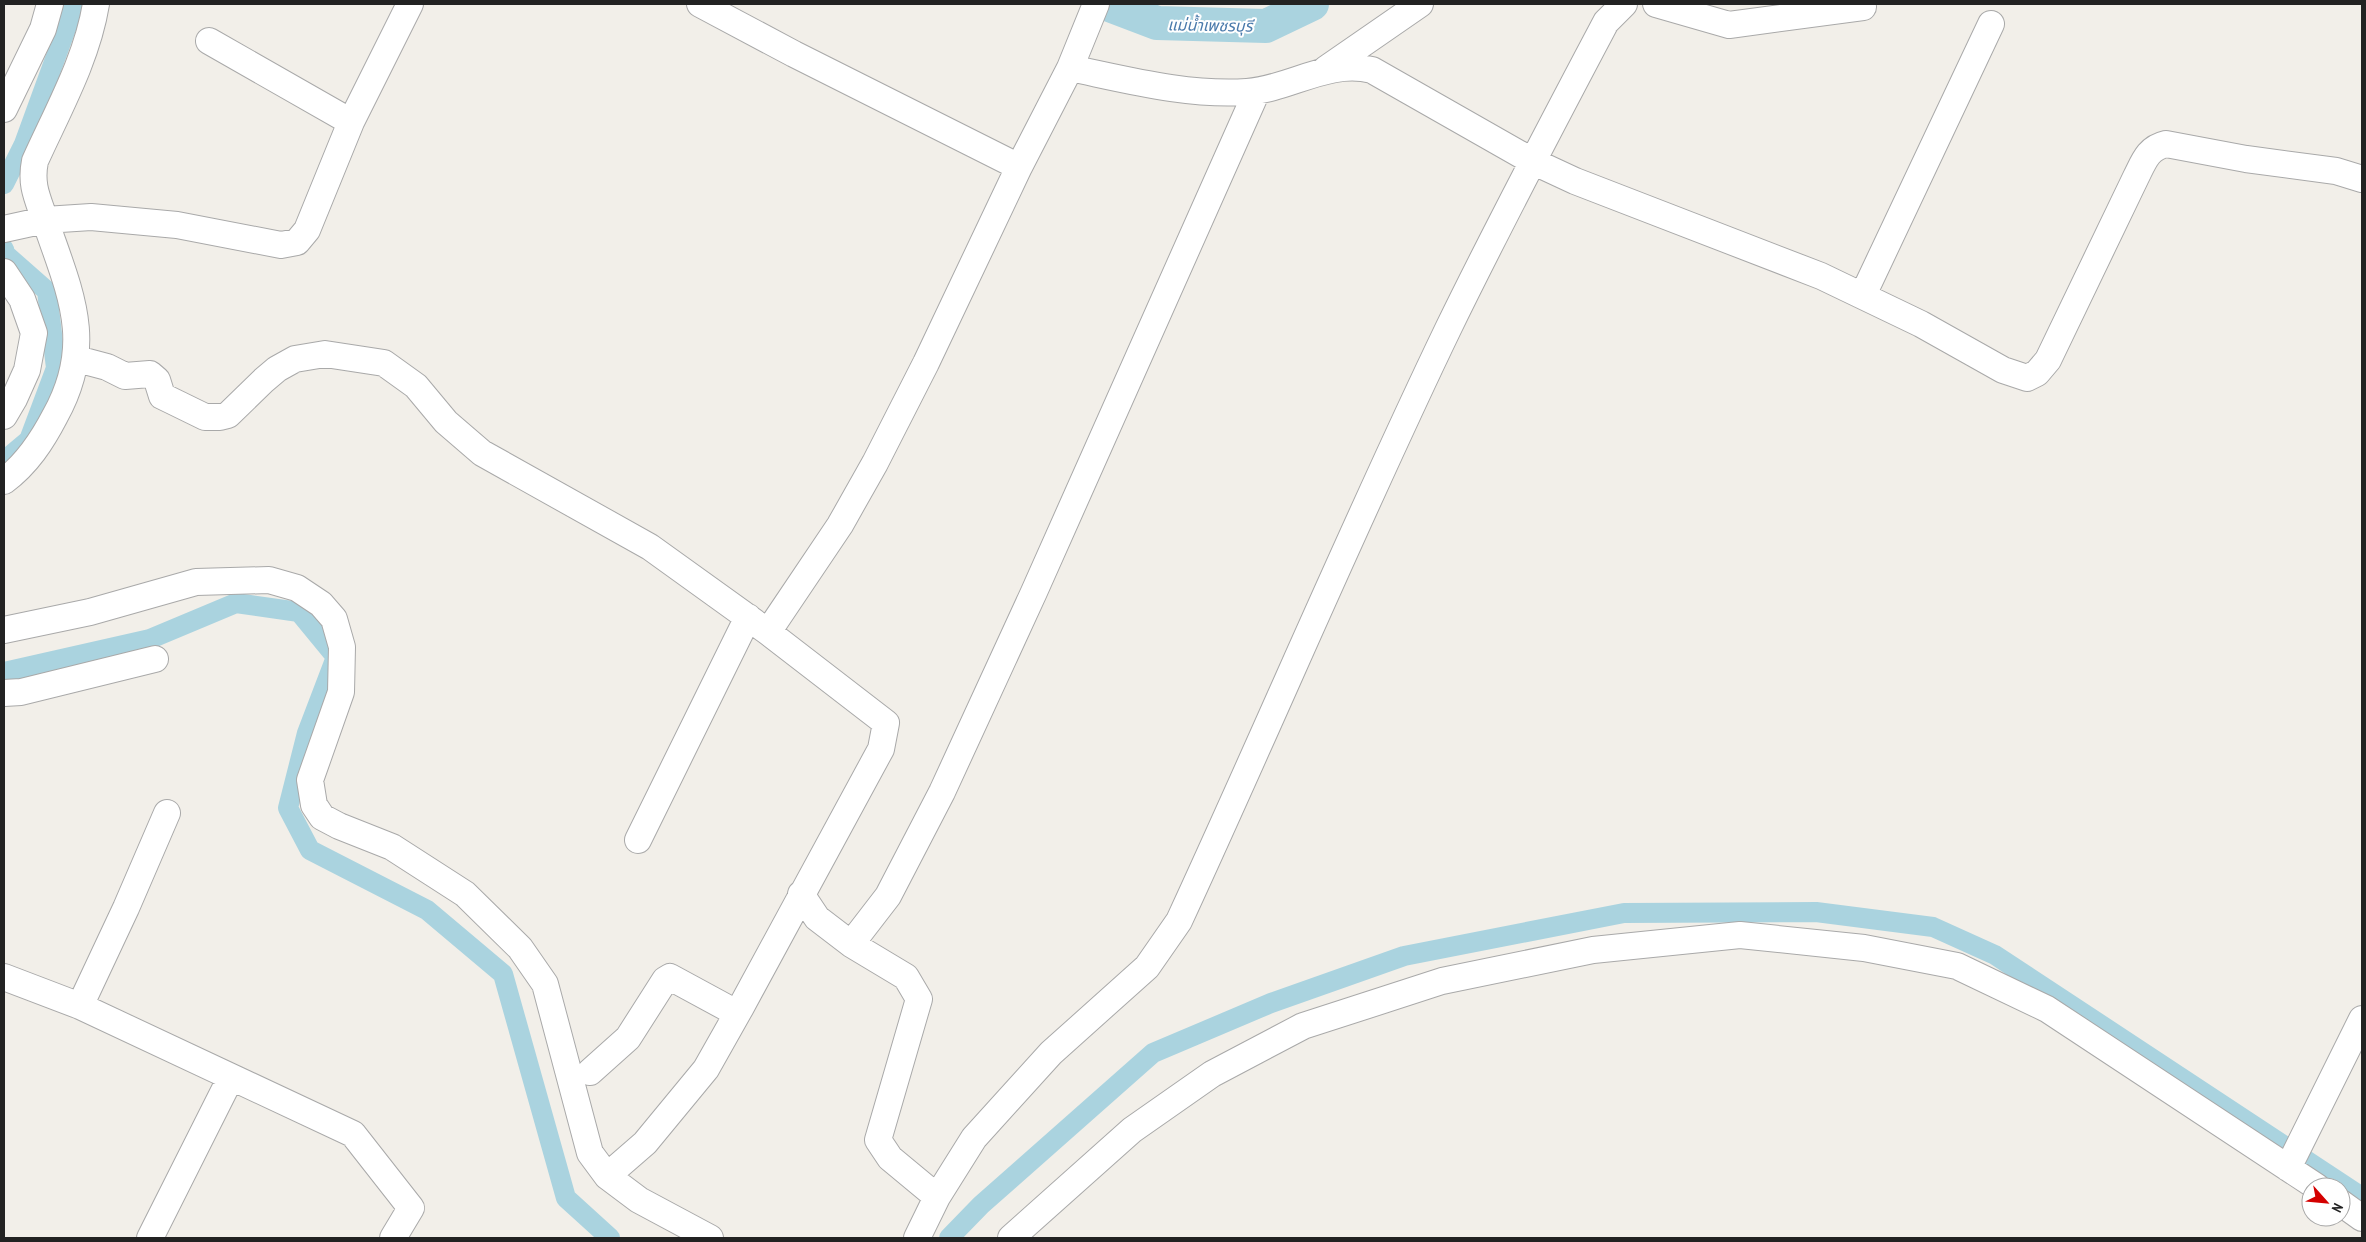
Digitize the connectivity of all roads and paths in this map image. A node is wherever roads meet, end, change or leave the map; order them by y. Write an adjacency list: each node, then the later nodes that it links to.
1 (50, 4): 15 (street)
2 (96, 4): 20 (street)
3 (410, 4): 16 (street)
4 (700, 4): 18 (street)
5 (1096, 4): 12 (street)
6 (1420, 4): 13 (street)
7 (1624, 4): 17 (street)
8 (1656, 4): 9 (street)
9 (1863, 7)
10 (1991, 24): 23 (street)
11 (210, 41): 16 (street)
12 (1070, 68): 14 (street); 18 (street)
13 (1322, 72): 14 (street); 17 (street)
14 (1257, 91): 34 (street)
15 (4, 110)
16 (351, 122): 20 (street)
17 (1532, 161): 23 (street); 44 (street)
18 (1019, 167): 27 (street)
19 (2362, 179): 23 (street)
20 (40, 221): 21 (street); 24 (street)
21 (4, 229)
22 (4, 272): 25 (street)
23 (1863, 295)
24 (77, 359): 26 (street); 27 (street)
25 (4, 416)
26 (4, 481)
27 (758, 624): 32 (street); 33 (street)
28 (4, 630): 42 (street)
29 (155, 659): 30 (street)
30 (4, 693)
31 (167, 813): 36 (street)
32 (638, 840)
33 (801, 894): 34 (street); 37 (street)
34 (851, 944): 44 (street)
35 (4, 977): 36 (street)
36 (80, 1006): 40 (street)
37 (740, 1007): 39 (street); 42 (street)
38 (2362, 1019): 41 (street)
39 (590, 1072)
40 (231, 1077): 47 (street); 48 (street)
41 (2290, 1164): 43 (street); 51 (street)
42 (607, 1176): 49 (street)
43 (2305, 1177)
44 (937, 1197): 50 (street)
45 (2351, 1210): 46 (street)
46 (2362, 1218)
47 (150, 1238)
48 (393, 1238)
49 (710, 1238)
50 (917, 1238)
51 (1011, 1238)

